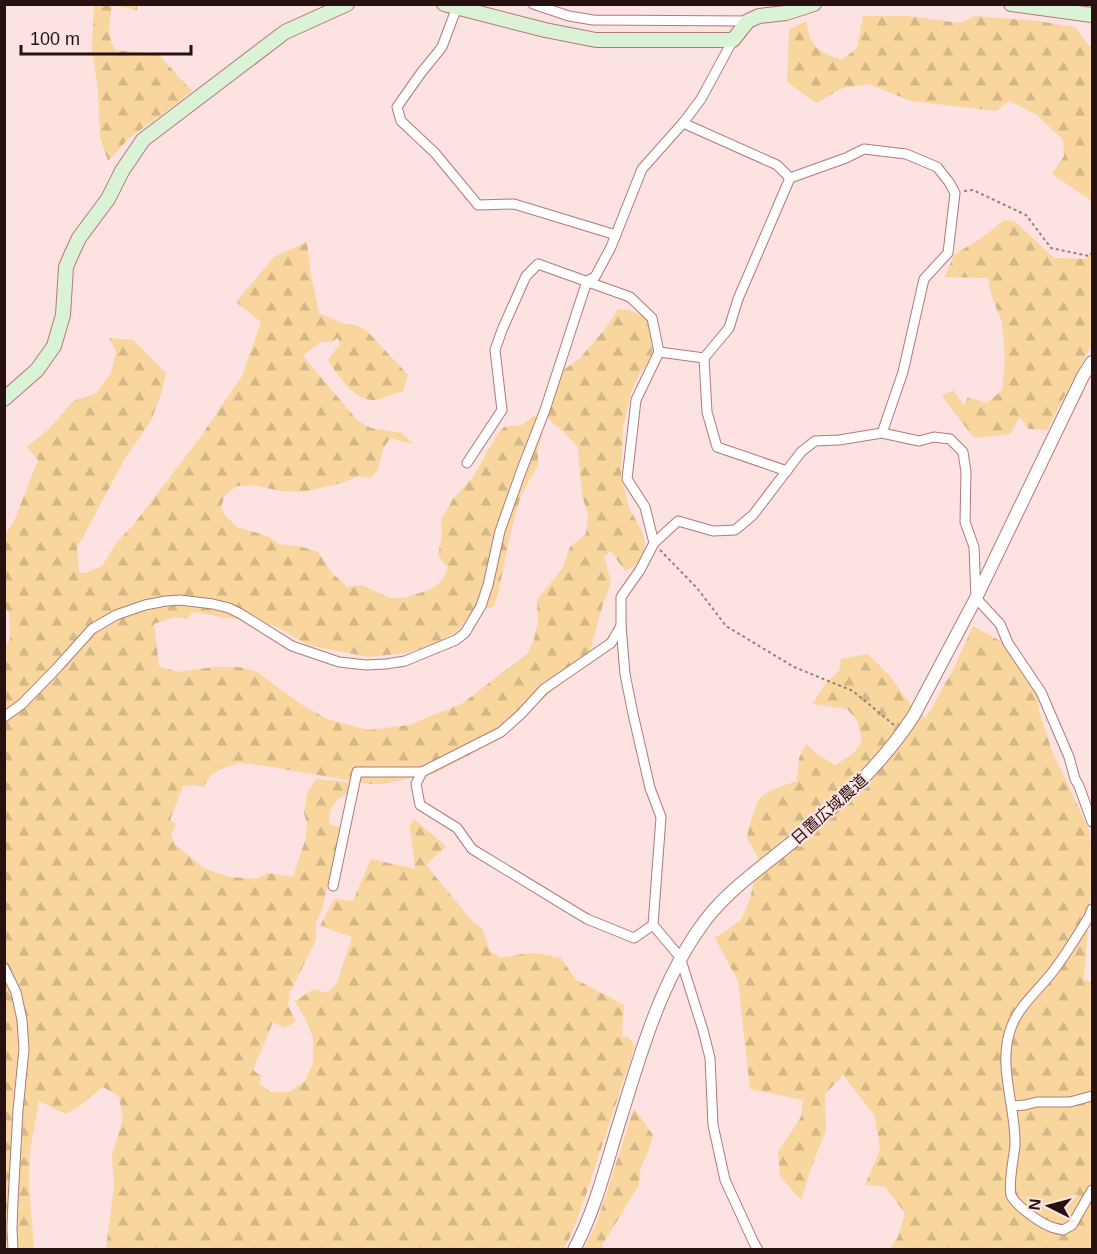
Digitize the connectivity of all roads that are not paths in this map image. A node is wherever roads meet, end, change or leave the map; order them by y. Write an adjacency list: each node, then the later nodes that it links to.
1 (346, 4): 16 (main road)
2 (533, 4): 7 (street)
3 (814, 4): 7 (main road)
4 (1018, 5): 6 (main road)
5 (451, 6): 8 (main road); 11 (street)
6 (1092, 15)
7 (748, 21): 8 (main road)
8 (732, 40): 9 (street)
9 (683, 123): 10 (street); 11 (street)
10 (790, 178): 14 (street); 17 (street)
11 (616, 235): 12 (street)
12 (587, 281): 13 (street); 18 (street); 23 (street)
13 (659, 352): 14 (street); 20 (street)
14 (704, 358): 19 (street)
15 (1092, 362): 21 (street, 日置広域農道)
16 (4, 399)
17 (882, 433): 19 (street); 21 (street)
18 (467, 463)
19 (787, 471): 20 (street)
20 (654, 543): 22 (street)
21 (976, 598): 25 (street); 29 (street, 日置広域農道)
22 (621, 626): 24 (street); 28 (street)
23 (4, 717)
24 (422, 772): 26 (street); 28 (street)
25 (1092, 822)
26 (333, 886)
27 (1092, 909): 32 (street)
28 (653, 926): 29 (street)
29 (680, 957): 36 (street, 日置広域農道); 37 (street)
30 (4, 968): 35 (street)
31 (1092, 1096): 32 (street)
32 (1013, 1106): 34 (street)
33 (1092, 1190): 34 (street)
34 (1089, 1200)
35 (13, 1250)
36 (574, 1250)
37 (758, 1250)

